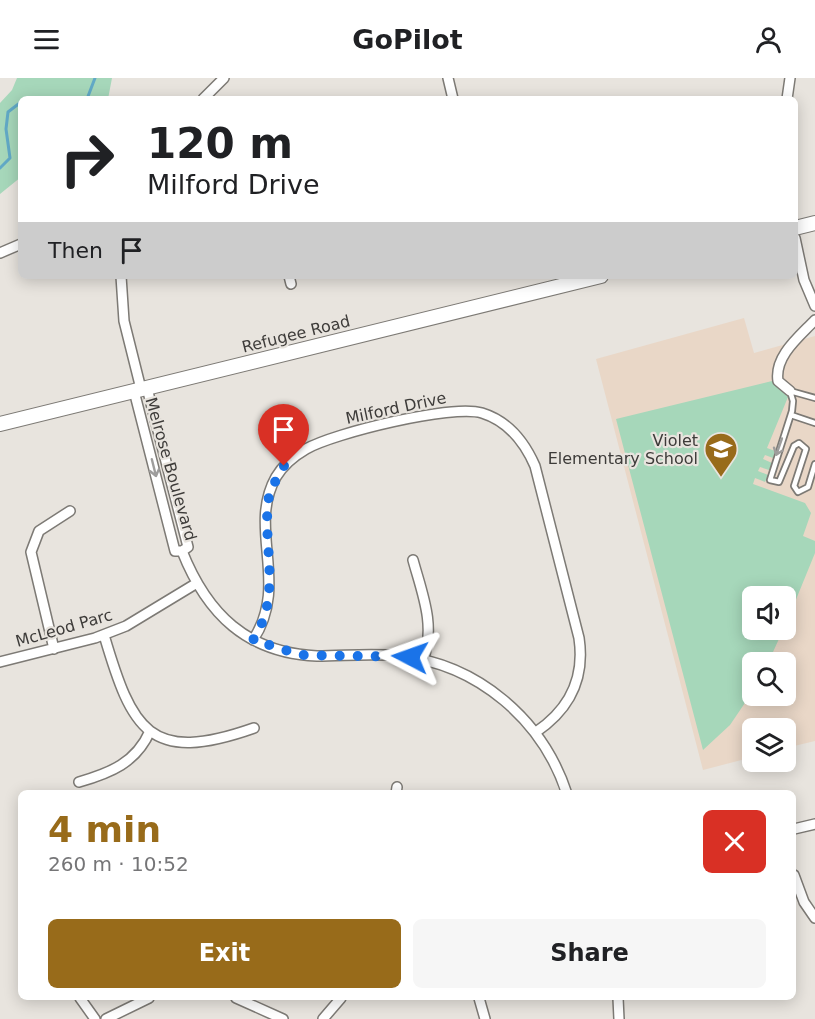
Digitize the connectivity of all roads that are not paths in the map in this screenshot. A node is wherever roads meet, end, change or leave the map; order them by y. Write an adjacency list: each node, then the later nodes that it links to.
1 (224, 78): 4 (street)
2 (448, 78): 5 (street)
3 (790, 78): 6 (street)
4 (206, 96)
5 (452, 96)
6 (787, 96)
7 (815, 223): 8 (main road)
8 (798, 227)
9 (18, 245): 11 (street)
10 (798, 252): 14 (street)
11 (0, 253)
12 (121, 279): 16 (street)
13 (589, 279): 16 (main road, Refugee Road)
14 (815, 306)
15 (815, 320): 17 (street)
16 (141, 389): 21 (main road, Refugee Road); 24 (street, Melrose Boulevard); 24 (street, Melrose Boulevard, one-way to 24)
17 (790, 391): 18 (lane); 19 (lane)
18 (815, 398)
19 (790, 415): 20 (lane); 22 (lane, one-way to 22)
20 (815, 423)
21 (0, 424)
22 (815, 464)
23 (70, 511): 29 (street)
24 (183, 551): 26 (street, Melrose Boulevard)
25 (413, 560): 30 (street)
26 (197, 583): 27 (street, McLeod Parc); 28 (street, Melrose Boulevard)
27 (104, 635): 29 (street, McLeod Parc); 33 (street)
28 (253, 640): 30 (street, Melrose Boulevard); 34 (street, Milford Drive)
29 (54, 649): 31 (street, McLeod Parc)
30 (423, 660): 34 (street, Melrose Boulevard)
31 (0, 662)
32 (254, 728): 33 (street)
33 (150, 731): 35 (street)
34 (536, 732): 36 (street, Melrose Boulevard)
35 (79, 783)
36 (565, 790)
37 (815, 824): 38 (street)
38 (796, 829)
39 (796, 880): 40 (street)
40 (815, 918)
41 (81, 1000): 47 (street)
42 (145, 1000): 48 (street)
43 (240, 1000): 49 (street)
44 (339, 1000): 50 (street)
45 (480, 1000): 51 (street)
46 (618, 1000): 52 (street)
47 (95, 1019)
48 (106, 1019)
49 (283, 1019)
50 (323, 1019)
51 (485, 1019)
52 (619, 1019)

